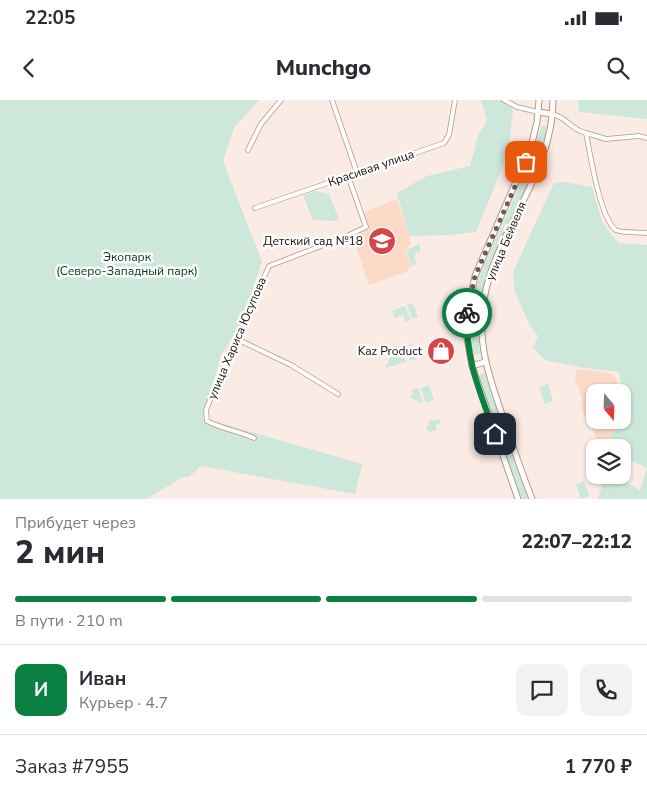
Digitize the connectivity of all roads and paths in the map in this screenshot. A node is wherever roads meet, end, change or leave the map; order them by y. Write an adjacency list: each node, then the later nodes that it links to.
1 (281, 100): 11 (street)
2 (332, 100): 12 (street)
3 (455, 100): 12 (street, Красивая улица)
4 (504, 100): 7 (street)
5 (539, 100): 7 (main road, улица Бейвеля)
6 (553, 100): 8 (main road, улица Бейвеля)
7 (538, 112): 8 (main road); 18 (main road, улица Бейвеля)
8 (552, 114): 9 (street); 17 (main road, улица Бейвеля)
9 (586, 133): 10 (street); 15 (street)
10 (647, 138)
11 (248, 150)
12 (357, 173): 13 (street, Красивая улица)
13 (348, 176): 14 (street, Красивая улица); 16 (street, улица Хариса Юсупова)
14 (255, 208)
15 (647, 233)
16 (239, 340): 19 (street); 20 (street, улица Хариса Юсупова)
17 (486, 362): 18 (main road); 22 (main road, улица Бейвеля)
18 (472, 366): 21 (main road, улица Бейвеля)
19 (338, 394)
20 (254, 438)
21 (518, 499)
22 (532, 499)

